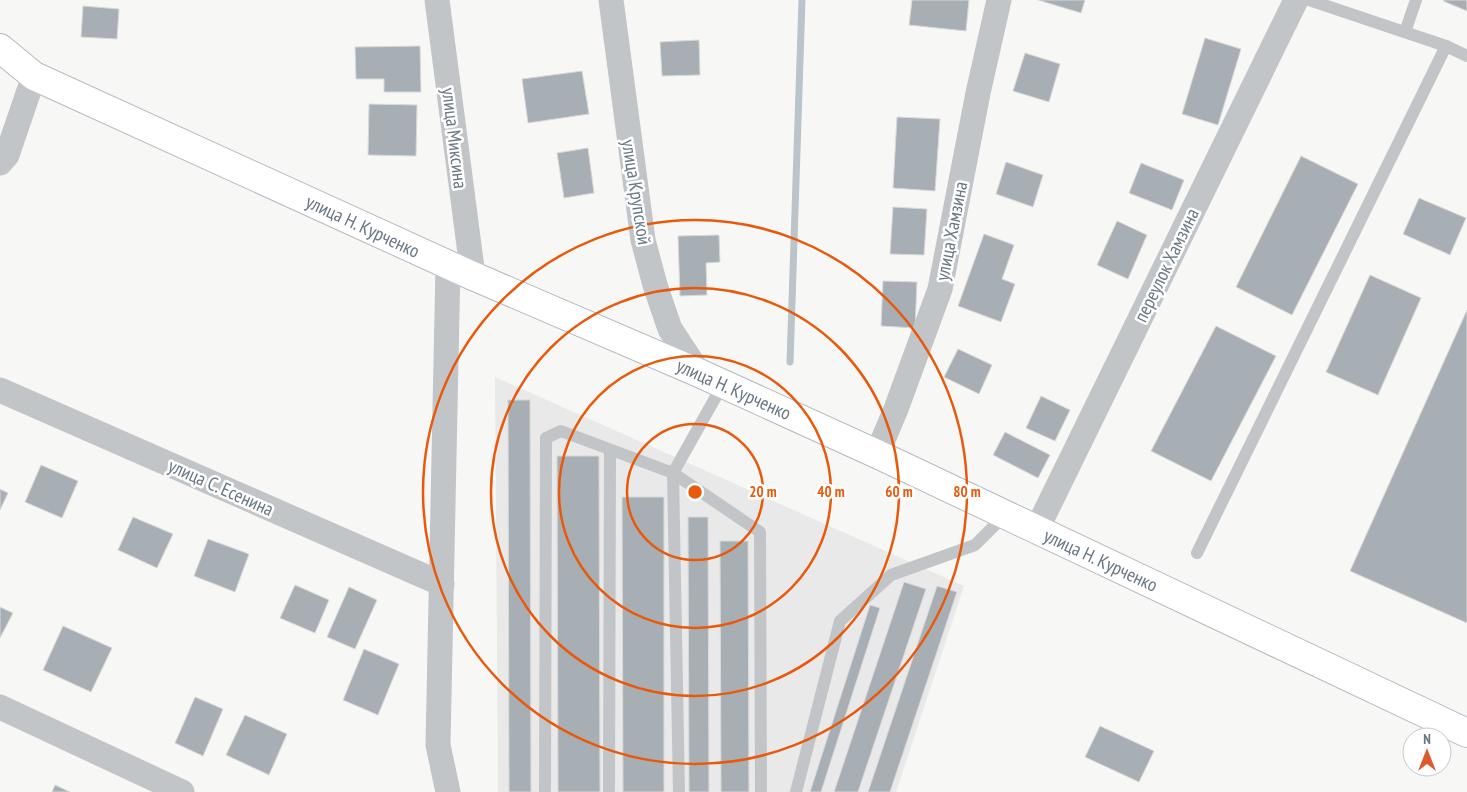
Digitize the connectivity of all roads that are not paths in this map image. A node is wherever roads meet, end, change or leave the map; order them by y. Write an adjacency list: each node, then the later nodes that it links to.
1 (437, 0): 14 (street, улица Миксина)
2 (610, 0): 15 (street, улица Крупской)
3 (1000, 0): 19 (street, улица Хамзина)
4 (1296, 0): 22 (street, переулок Хамзина)
5 (1309, 0): 7 (lane)
6 (1416, 0): 7 (lane)
7 (1405, 32): 8 (lane)
8 (1446, 46): 10 (lane); 23 (lane)
9 (0, 48): 11 (main road, улица Н. Курченко)
10 (1467, 56)
11 (34, 76): 12 (street); 13 (main road, улица Н. Курченко)
12 (2, 161)
13 (448, 265): 14 (main road, улица Н. Курченко); 24 (street)
14 (473, 276): 15 (main road, улица Н. Курченко)
15 (699, 373): 16 (main road, улица Н. Курченко)
16 (723, 384): 19 (main road, улица Н. Курченко); 20 (lane)
17 (0, 390): 24 (street, улица С. Есенина)
18 (610, 450): 20 (lane); 29 (lane); 30 (lane)
19 (877, 454): 21 (main road, улица Н. Курченко)
20 (673, 473): 31 (lane); 32 (lane)
21 (1006, 515): 22 (main road, улица Н. Курченко); 33 (lane)
22 (1037, 529): 26 (main road, улица Н. Курченко)
23 (1197, 553)
24 (442, 584): 28 (street)
25 (0, 707): 27 (street)
26 (1467, 733)
27 (182, 792)
28 (448, 792)
29 (546, 792)
30 (609, 792)
31 (679, 792)
32 (761, 792)
33 (796, 792)

